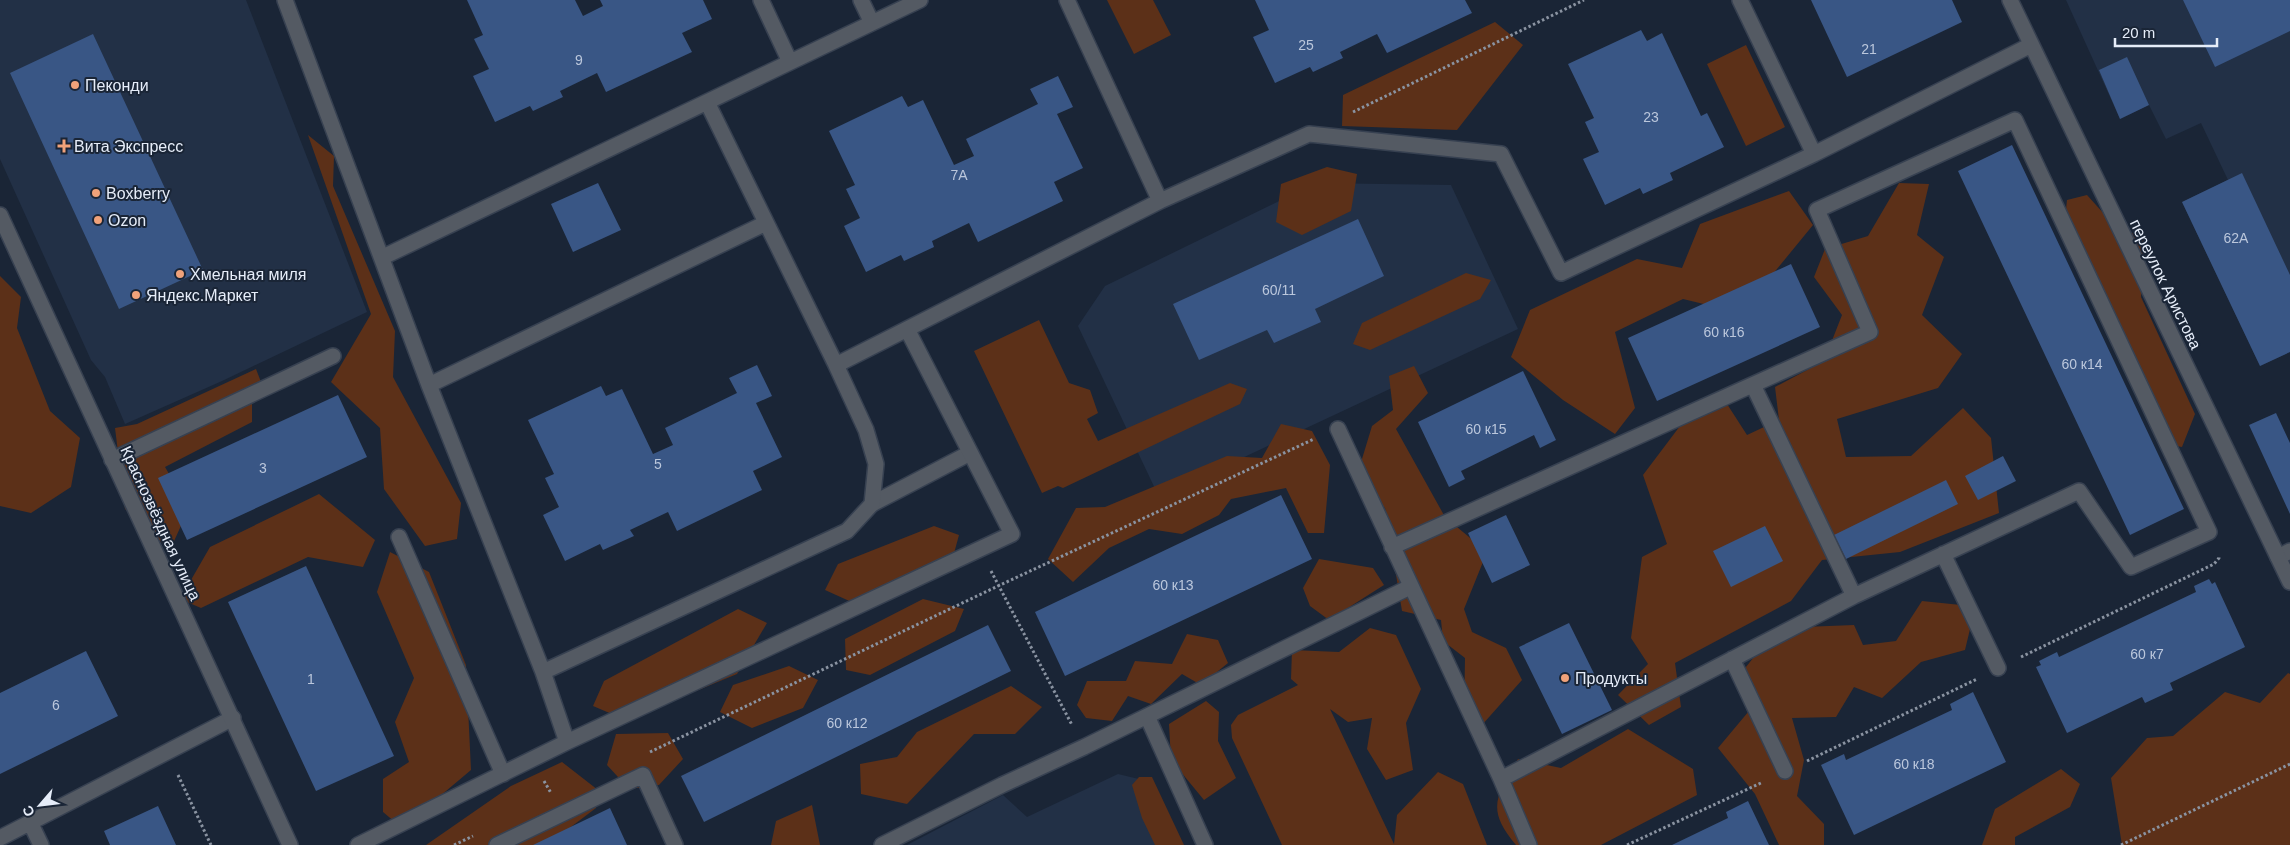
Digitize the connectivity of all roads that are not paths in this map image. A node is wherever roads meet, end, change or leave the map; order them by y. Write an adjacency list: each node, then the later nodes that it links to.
1 (285, 0): 16 (street)
2 (761, 0): 10 (street)
3 (862, 0): 8 (street)
4 (920, 0): 8 (street)
5 (1067, 0): 13 (street)
6 (1740, 0): 12 (street)
7 (2010, 0): 9 (street, переулок Аристова)
8 (872, 23): 10 (street)
9 (2032, 45): 12 (street); 29 (street, переулок Аристова)
10 (790, 62): 11 (street)
11 (707, 102): 15 (street); 16 (street)
12 (1814, 154): 13 (street)
13 (1160, 201): 17 (street)
14 (0, 215): 24 (street, Краснозвёздная улица)
15 (766, 223): 19 (street); 20 (street)
16 (382, 257): 20 (street)
17 (907, 329): 19 (street); 23 (street)
18 (333, 356): 24 (street)
19 (836, 365): 25 (street)
20 (429, 385): 35 (street)
21 (1753, 385): 27 (street); 28 (street); 32 (street)
22 (1338, 429): 27 (street)
23 (970, 453): 25 (street); 38 (street)
24 (112, 460): 37 (street, Краснозвёздная улица)
25 (872, 504): 35 (street)
26 (399, 537): 40 (street)
27 (1392, 548): 31 (street)
28 (1944, 554): 32 (street); 34 (street)
29 (2284, 554): 30 (street, переулок Аристова)
30 (2290, 582)
31 (1410, 587): 36 (street); 41 (street)
32 (1854, 596): 33 (street)
33 (1732, 659): 39 (street); 41 (street)
34 (1998, 668)
35 (543, 672): 38 (street)
36 (1146, 716): 49 (street); 50 (street)
37 (233, 718): 42 (street); 45 (street, Краснозвёздная улица)
38 (567, 742): 40 (street)
39 (1785, 771)
40 (503, 774): 46 (street)
41 (1501, 779): 51 (street)
42 (30, 822): 43 (street); 44 (street)
43 (0, 838)
44 (41, 845)
45 (290, 845)
46 (358, 845)
47 (497, 845): 48 (street)
48 (675, 845)
49 (882, 845)
50 (1205, 845)
51 (1529, 845)

